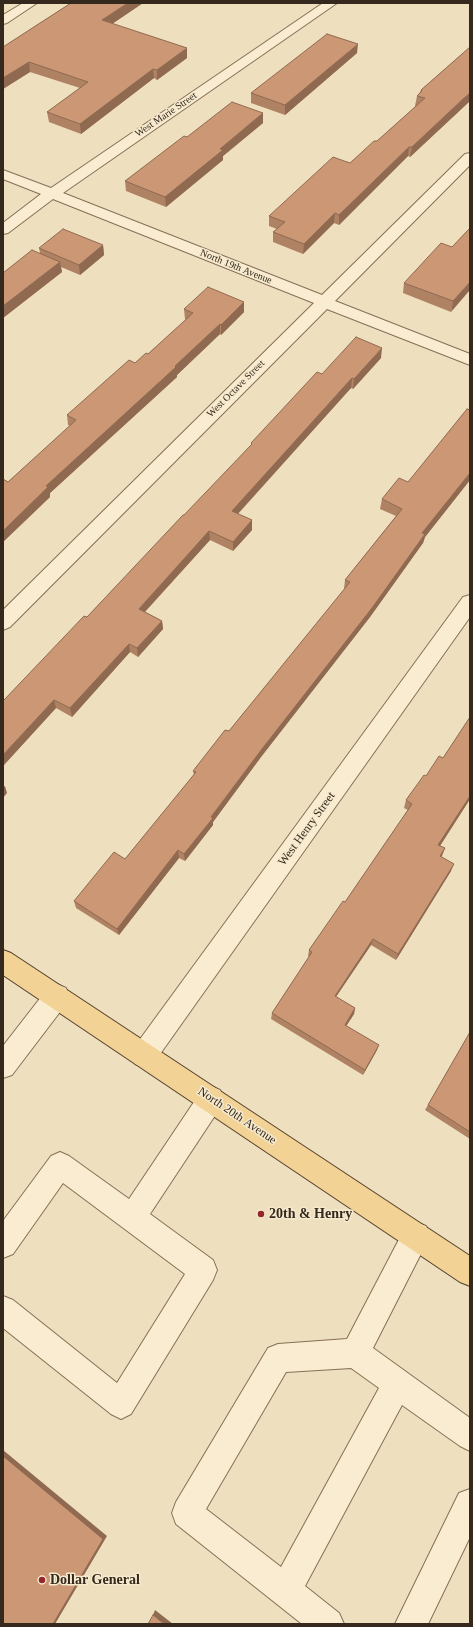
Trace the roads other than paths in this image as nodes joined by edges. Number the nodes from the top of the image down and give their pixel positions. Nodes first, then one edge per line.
1 (31, 3) edge
2 (331, 3) edge
3 (3, 20) edge
4 (470, 157) edge
5 (3, 174) edge
6 (51, 194) junction
7 (3, 230) edge
8 (324, 302) junction
9 (470, 360) edge
10 (470, 602) edge
11 (3, 622) edge
12 (3, 961) edge
13 (57, 996) junction
14 (144, 1055) junction
15 (3, 1066) edge
16 (211, 1099) junction
17 (132, 1218) junction
18 (416, 1236) junction
19 (3, 1244) edge
20 (470, 1272) edge
21 (3, 1310) edge
22 (355, 1352) junction
23 (397, 1384) junction
24 (470, 1436) edge
25 (470, 1504) edge
26 (286, 1590) junction
27 (328, 1624) edge
28 (411, 1624) edge

1 - 3 street
2 - 6 street, West Marie Street
4 - 8 street, West Octave Street
5 - 6 street, North 19th Avenue
6 - 7 street, West Marie Street
6 - 8 street, North 19th Avenue
8 - 9 street, North 19th Avenue
8 - 11 street, West Octave Street
10 - 14 street, West Henry Street
12 - 13 main road, North 20th Avenue
13 - 14 main road, North 20th Avenue
13 - 15 street
14 - 16 main road, North 20th Avenue
16 - 17 street
16 - 18 main road, North 20th Avenue
17 - 19 street
17 - 21 street
18 - 20 main road, North 20th Avenue
18 - 22 street
22 - 23 street
22 - 26 street
23 - 24 street
23 - 26 street
25 - 28 street
26 - 27 street

